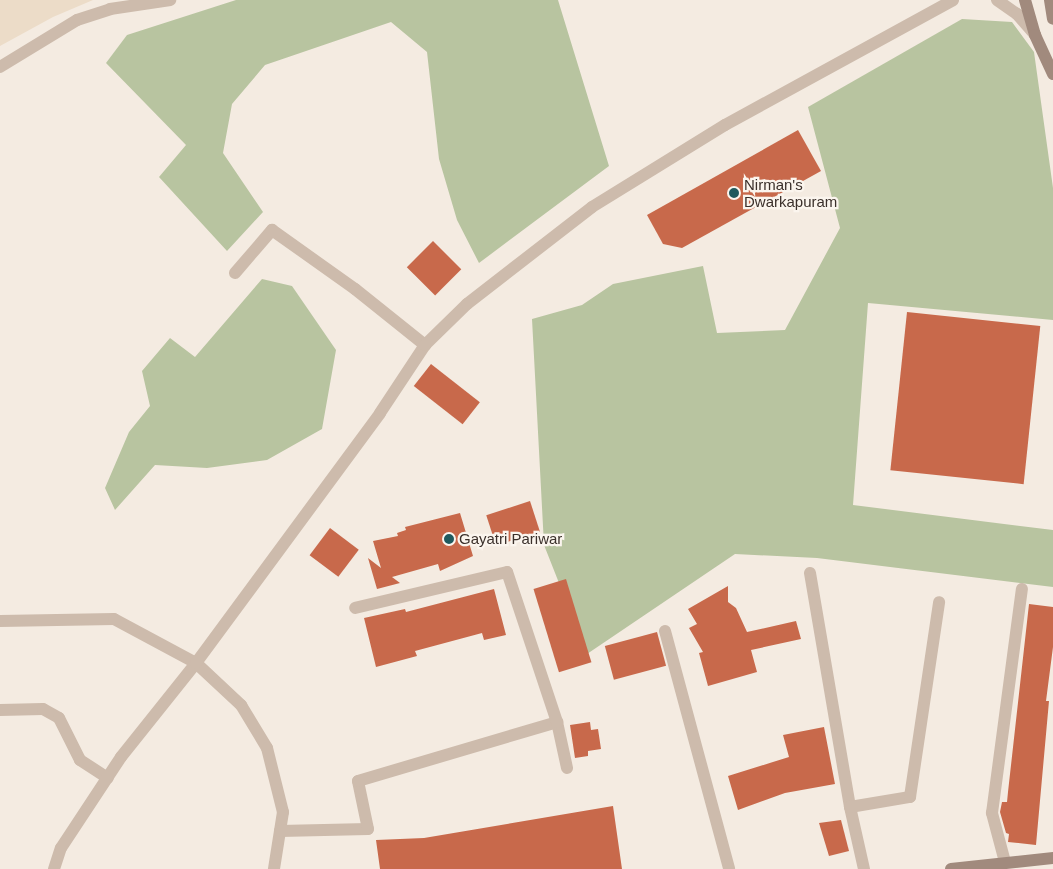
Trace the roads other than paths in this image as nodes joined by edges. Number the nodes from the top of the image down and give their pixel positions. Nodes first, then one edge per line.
1 (170, 0) edge
2 (953, 0) edge
3 (997, 0) edge
4 (1025, 0) edge
5 (1050, 0) edge
6 (1053, 20) edge
7 (1035, 36) junction
8 (0, 67) edge
9 (1053, 74) edge
10 (235, 272) dead end
11 (425, 345) junction
12 (810, 573) dead end
13 (1022, 589) dead end
14 (939, 602) dead end
15 (355, 608) dead end
16 (0, 622) edge
17 (665, 631) dead end
18 (196, 663) junction
19 (0, 710) edge
20 (557, 722) junction
21 (567, 768) dead end
22 (108, 778) junction
23 (850, 807) junction
24 (280, 831) junction
25 (1051, 859) edge
26 (1005, 862) junction
27 (54, 869) edge
28 (274, 869) edge
29 (729, 869) edge
30 (864, 869) edge
31 (951, 869) edge

1 - 8 street
2 - 11 street
3 - 7 street
4 - 7 street
5 - 6 street
7 - 9 street
10 - 11 street
11 - 18 street
12 - 23 street
13 - 26 street
14 - 23 street
15 - 20 street
16 - 18 street
17 - 29 street
18 - 22 street
18 - 24 street
19 - 22 street
20 - 21 street
20 - 24 street
22 - 27 street
23 - 30 street
24 - 28 street
25 - 26 street
26 - 31 street

